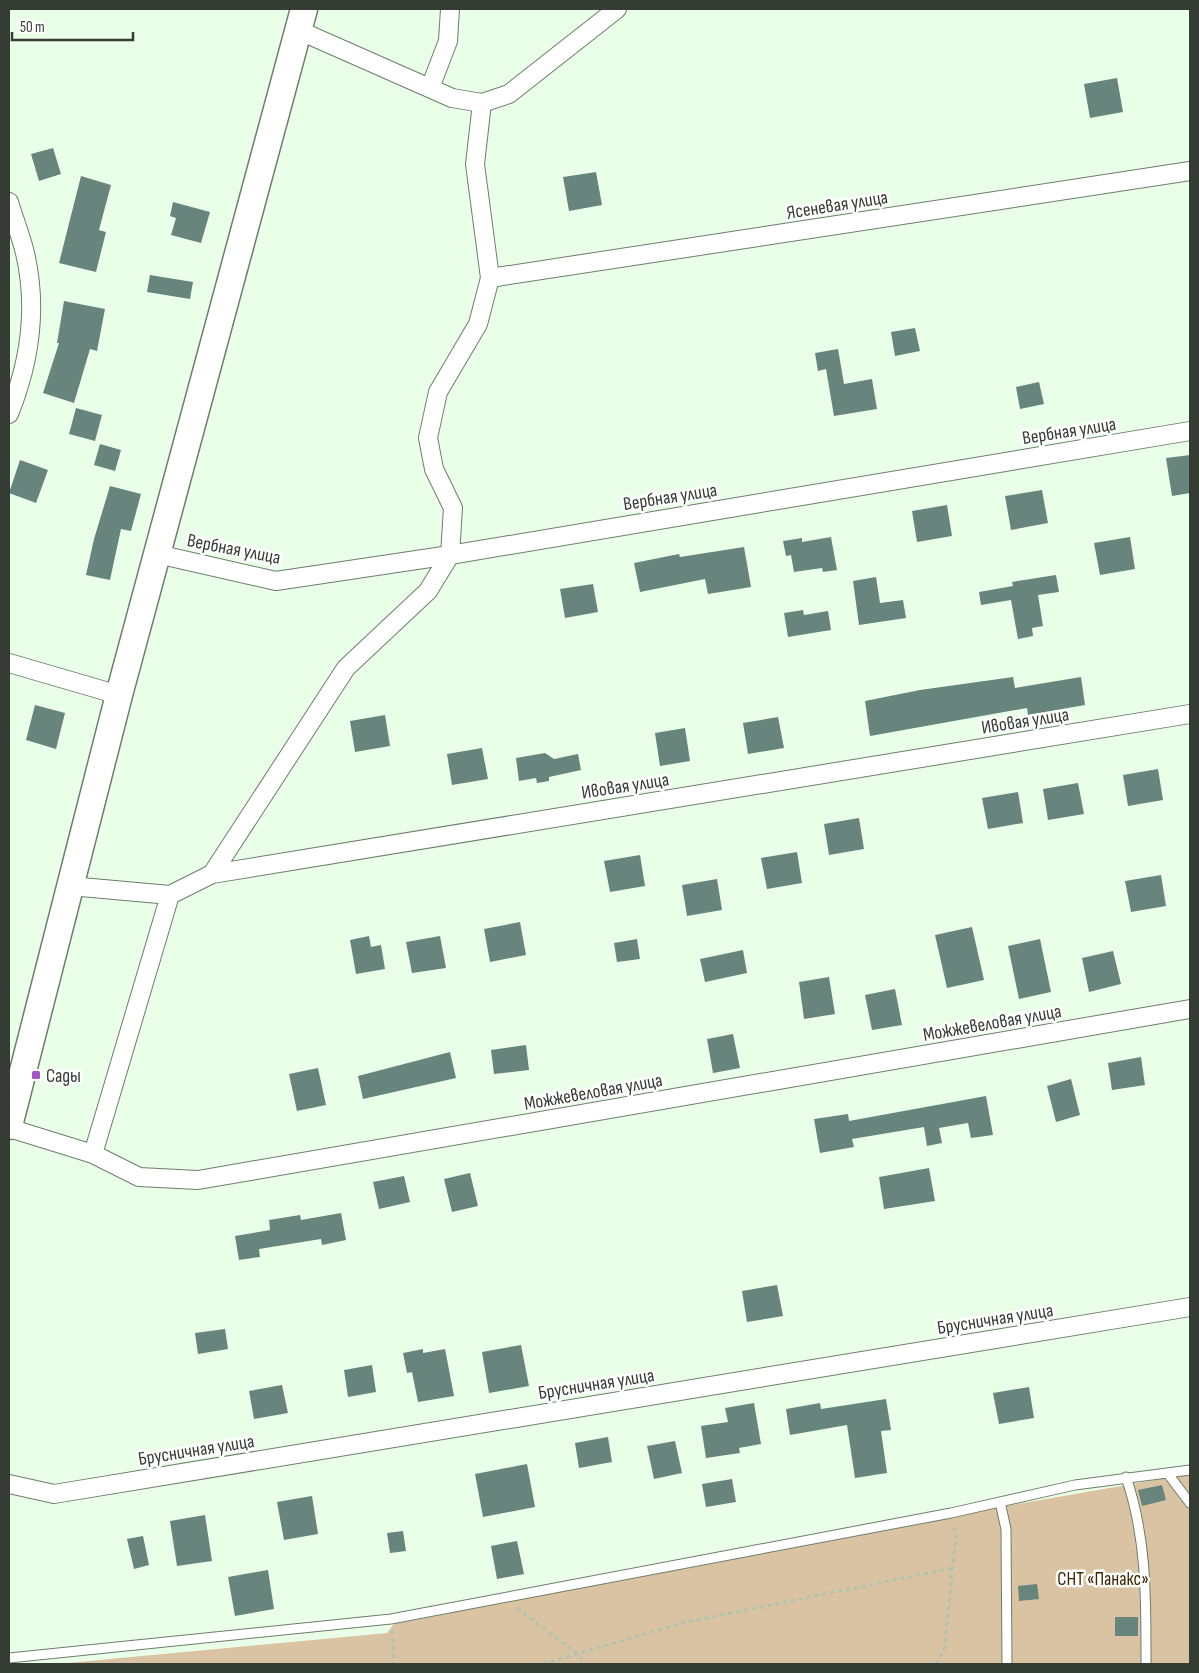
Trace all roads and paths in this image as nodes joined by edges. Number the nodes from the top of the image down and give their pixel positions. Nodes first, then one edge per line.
1 (450, 9) edge
2 (617, 9) edge
3 (301, 20) edge
4 (430, 88) junction
5 (482, 103) junction
6 (1190, 171) edge
7 (9, 202) edge
8 (490, 278) junction
9 (9, 414) edge
10 (1190, 431) edge
11 (157, 554) junction
12 (450, 554) junction
13 (9, 663) edge
14 (119, 695) junction
15 (1190, 714) edge
16 (212, 874) junction
17 (70, 886) junction
18 (170, 895) junction
19 (1190, 1009) edge
20 (9, 1127) edge
21 (93, 1154) junction
22 (1190, 1307) edge
23 (1190, 1470) edge
24 (1168, 1474) junction
25 (1126, 1477) junction
26 (9, 1484) edge
27 (1000, 1502) junction
28 (1190, 1503) edge
29 (951, 1513) junction
30 (953, 1568) junction
31 (502, 1596) junction
32 (391, 1619) junction
33 (578, 1655) junction
34 (9, 1658) edge
35 (394, 1664) edge
36 (543, 1664) edge
37 (585, 1664) edge
38 (936, 1664) edge
39 (1007, 1664) edge
40 (1146, 1664) edge

1 - 4 street
2 - 5 street
3 - 4 street
3 - 11 street
4 - 5 street
5 - 8 street
6 - 8 street, Ясеневая улица
7 - 9 street
8 - 12 street
10 - 12 street, Вербная улица
11 - 12 street, Вербная улица
11 - 14 street
12 - 16 street
13 - 14 street
14 - 17 street
15 - 16 street, Ивовая улица
16 - 18 street, Ивовая улица
17 - 18 street
17 - 20 street
18 - 21 street
19 - 21 street, Можжевеловая улица
20 - 21 street, Можжевеловая улица
22 - 26 street, Брусничная улица
23 - 24 lane
24 - 25 lane
24 - 28 lane
25 - 27 lane
25 - 40 lane
27 - 29 lane
27 - 39 lane
29 - 30 path
29 - 31 lane
30 - 33 path
30 - 38 path
31 - 32 lane
31 - 33 path
32 - 34 lane
32 - 35 path
33 - 36 path
33 - 37 path

